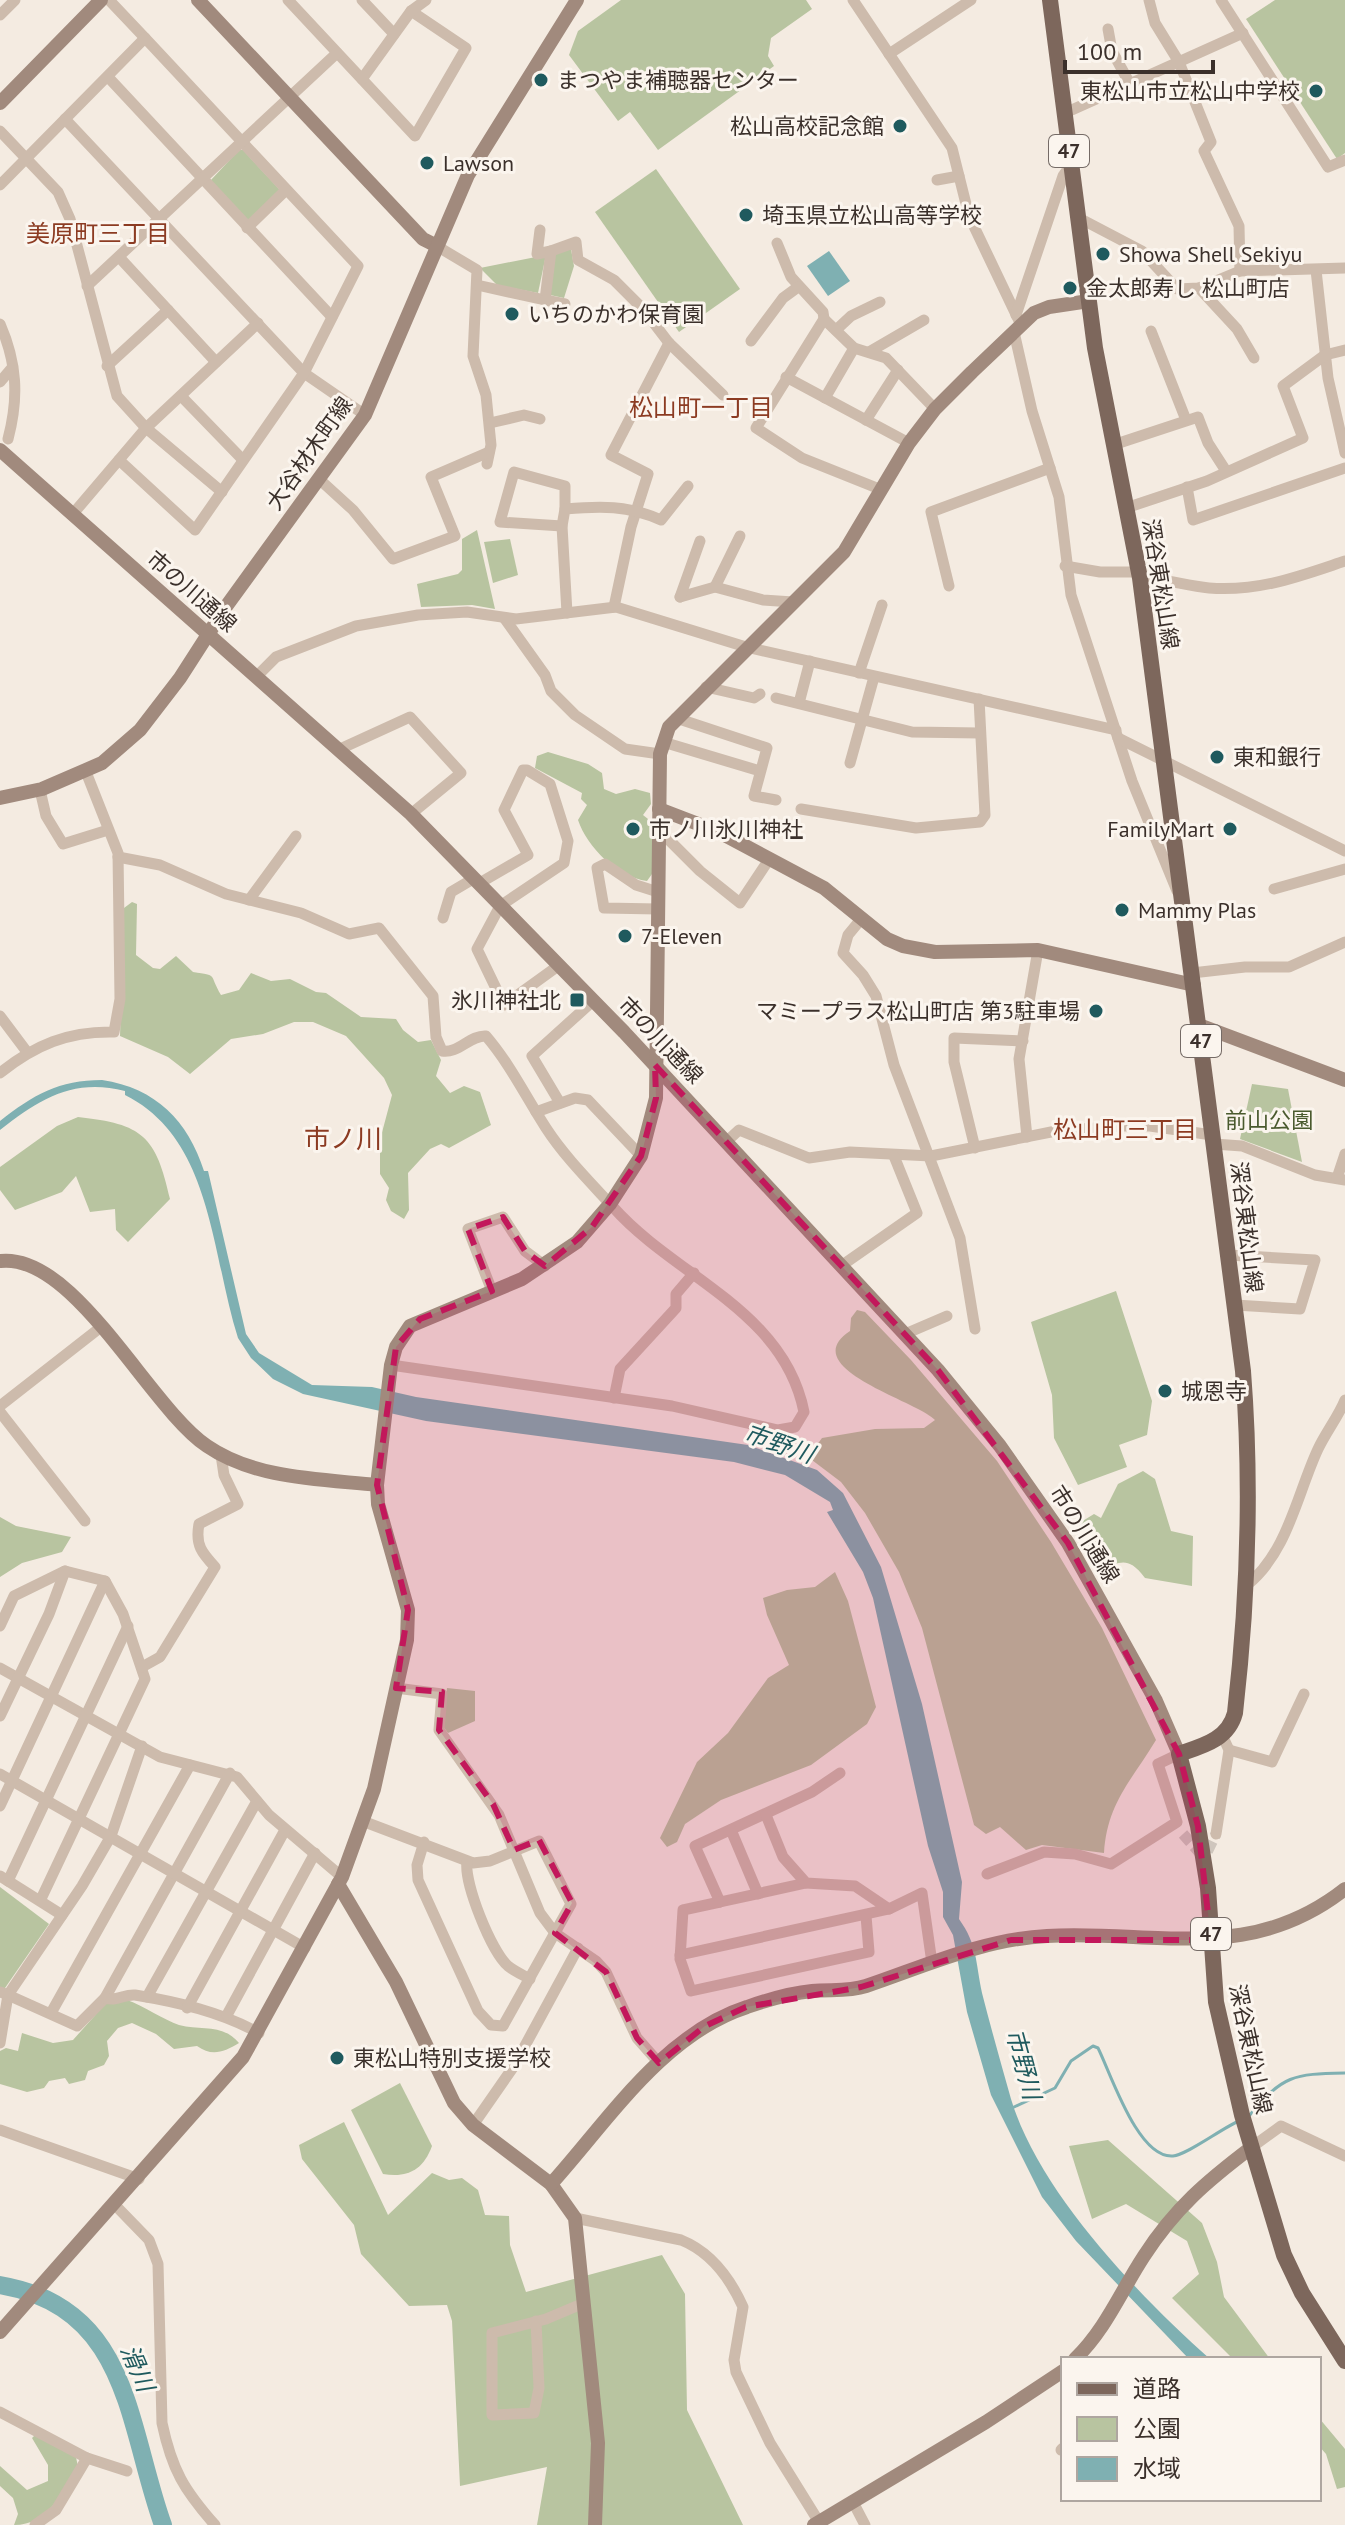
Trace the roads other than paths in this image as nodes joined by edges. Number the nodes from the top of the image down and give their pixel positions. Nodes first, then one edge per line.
1 (15, 0) edge
2 (101, 0) edge
3 (109, 0) edge
4 (198, 0) edge
5 (288, 0) edge
6 (362, 0) edge
7 (426, 0) edge
8 (577, 0) edge
9 (853, 0) edge
10 (1050, 0) edge
11 (1149, 0) edge
12 (1221, 0) edge
13 (968, 1) edge
14 (411, 11) junction
15 (0, 15) edge
16 (1108, 29) dead end
17 (1243, 33) junction
18 (394, 34) junction
19 (145, 38) junction
20 (337, 53) junction
21 (889, 54) junction
22 (1179, 62) junction
23 (108, 77) junction
24 (362, 79) junction
25 (1130, 84) junction
26 (288, 96) junction
27 (0, 103) edge
28 (1065, 113) junction
29 (65, 119) junction
30 (0, 131) edge
31 (241, 143) junction
32 (27, 158) junction
33 (1345, 160) edge
34 (1070, 166) junction
35 (959, 176) junction
36 (202, 179) junction
37 (937, 180) dead end
38 (0, 185) edge
39 (286, 190) junction
40 (1079, 218) junction
41 (159, 219) junction
42 (247, 228) junction
43 (540, 230) dead end
44 (777, 243) dead end
45 (435, 245) junction
46 (551, 251) junction
47 (119, 257) junction
48 (1345, 268) edge
49 (1316, 270) junction
50 (1240, 271) junction
51 (477, 285) junction
52 (87, 286) junction
53 (798, 287) junction
54 (1199, 288) junction
55 (545, 300) junction
56 (1089, 301) junction
57 (880, 302) dead end
58 (565, 304) dead end
59 (168, 310) junction
60 (332, 317) junction
61 (824, 319) junction
62 (924, 320) dead end
63 (258, 323) junction
64 (0, 324) edge
65 (1017, 324) junction
66 (836, 330) junction
67 (1151, 331) dead end
68 (751, 341) dead end
69 (669, 343) junction
70 (854, 348) junction
71 (1345, 350) edge
72 (869, 352) junction
73 (1325, 355) junction
74 (1254, 358) dead end
75 (216, 362) junction
76 (107, 366) junction
77 (11, 369) junction
78 (898, 370) junction
79 (304, 373) junction
80 (786, 377) junction
81 (0, 382) edge
82 (723, 395) dead end
83 (181, 396) junction
84 (825, 398) junction
85 (935, 409) junction
86 (365, 415) junction
87 (540, 419) dead end
88 (866, 420) junction
89 (1186, 420) junction
90 (490, 423) junction
91 (146, 428) junction
92 (909, 443) junction
93 (4, 444) edge
94 (1113, 445) junction
95 (1345, 453) edge
96 (119, 460) junction
97 (243, 460) junction
98 (1050, 468) junction
99 (1345, 468) edge
100 (1226, 471) junction
101 (319, 479) junction
102 (688, 486) dead end
103 (1187, 487) junction
104 (882, 490) junction
105 (222, 492) junction
106 (1126, 508) junction
107 (565, 509) junction
108 (637, 509) junction
109 (72, 515) junction
110 (562, 526) junction
111 (740, 536) dead end
112 (700, 541) dead end
113 (1345, 561) edge
114 (1065, 566) junction
115 (1140, 575) junction
116 (949, 586) dead end
117 (715, 587) junction
118 (793, 602) junction
119 (882, 605) dead end
120 (614, 607) junction
121 (567, 613) junction
122 (505, 619) junction
123 (210, 635) junction
124 (746, 647) junction
125 (810, 661) junction
126 (859, 673) junction
127 (256, 677) junction
128 (874, 677) junction
129 (706, 687) junction
130 (760, 694) dead end
131 (776, 698) dead end
132 (979, 699) junction
133 (799, 703) junction
134 (676, 718) junction
135 (861, 719) junction
136 (980, 733) junction
137 (1117, 734) junction
138 (661, 748) junction
139 (340, 749) junction
140 (850, 763) dead end
141 (1166, 764) junction
142 (760, 771) junction
143 (86, 772) junction
144 (40, 790) junction
145 (0, 798) edge
146 (776, 800) dead end
147 (659, 809) junction
148 (801, 809) dead end
149 (411, 814) junction
150 (108, 830) junction
151 (659, 830) junction
152 (296, 836) dead end
153 (1345, 851) edge
154 (118, 857) junction
155 (770, 858) junction
156 (1345, 869) edge
157 (476, 881) junction
158 (1274, 889) dead end
159 (658, 892) junction
160 (249, 900) junction
161 (1184, 901) junction
162 (500, 906) junction
163 (658, 909) junction
164 (443, 918) dead end
165 (862, 918) junction
166 (1345, 942) edge
167 (1038, 950) junction
168 (558, 966) junction
169 (1193, 979) junction
170 (593, 1001) junction
171 (0, 1016) edge
172 (1199, 1025) junction
173 (1023, 1041) junction
174 (27, 1052) junction
175 (655, 1065) junction
176 (0, 1073) edge
177 (1345, 1080) edge
178 (560, 1103) junction
179 (536, 1112) junction
180 (1027, 1137) junction
181 (1213, 1140) junction
182 (726, 1142) junction
183 (975, 1148) junction
184 (1345, 1154) edge
185 (641, 1156) junction
186 (894, 1156) junction
187 (931, 1156) junction
188 (1341, 1179) edge
189 (610, 1204) junction
190 (1228, 1255) junction
191 (0, 1261) edge
192 (545, 1266) junction
193 (841, 1266) junction
194 (694, 1273) junction
195 (492, 1291) junction
196 (1235, 1305) junction
197 (947, 1316) dead end
198 (101, 1327) junction
199 (975, 1329) dead end
200 (905, 1334) junction
201 (391, 1365) junction
202 (614, 1398) junction
203 (1345, 1400) edge
204 (0, 1409) edge
205 (221, 1455) junction
206 (377, 1485) junction
207 (85, 1521) dead end
208 (65, 1571) junction
209 (105, 1581) junction
210 (1247, 1585) junction
211 (1, 1624) edge
212 (128, 1626) junction
213 (142, 1667) junction
214 (0, 1668) edge
215 (18, 1678) junction
216 (396, 1688) junction
217 (1304, 1694) dead end
218 (51, 1696) junction
219 (85, 1715) junction
220 (0, 1716) edge
221 (118, 1733) junction
222 (1225, 1742) junction
223 (142, 1746) junction
224 (1179, 1754) junction
225 (190, 1765) junction
226 (230, 1773) junction
227 (840, 1773) dead end
228 (0, 1774) edge
229 (12, 1781) junction
230 (46, 1800) junction
231 (257, 1801) junction
232 (0, 1806) edge
233 (766, 1815) junction
234 (79, 1819) junction
235 (365, 1822) junction
236 (1177, 1822) junction
237 (285, 1830) junction
238 (731, 1830) junction
239 (1183, 1834) tunnel mouth
240 (1216, 1834) dead end
241 (111, 1836) junction
242 (424, 1842) junction
243 (514, 1850) junction
244 (140, 1853) junction
245 (315, 1853) junction
246 (467, 1862) junction
247 (174, 1872) junction
248 (987, 1874) dead end
249 (4, 1879) edge
250 (340, 1881) junction
251 (806, 1883) junction
252 (1345, 1889) edge
253 (206, 1891) junction
254 (758, 1894) junction
255 (41, 1899) junction
256 (720, 1902) junction
257 (889, 1909) junction
258 (240, 1910) junction
259 (62, 1915) junction
260 (866, 1916) junction
261 (273, 1928) junction
262 (555, 1933) junction
263 (1211, 1940) junction
264 (305, 1948) junction
265 (578, 1948) junction
266 (680, 1955) junction
267 (936, 1961) junction
268 (530, 1979) junction
269 (4, 1994) edge
270 (147, 1997) junction
271 (105, 1998) junction
272 (187, 2008) junction
273 (51, 2013) junction
274 (227, 2015) junction
275 (259, 2033) junction
276 (0, 2043) edge
277 (659, 2063) junction
278 (473, 2125) junction
279 (0, 2130) edge
280 (1252, 2147) junction
281 (1345, 2156) edge
282 (139, 2179) junction
283 (551, 2184) junction
284 (115, 2205) junction
285 (575, 2218) junction
286 (584, 2303) junction
287 (536, 2321) junction
288 (0, 2332) edge
289 (1077, 2357) edge
290 (1344, 2357) edge
291 (1061, 2372) edge
292 (0, 2412) edge
293 (87, 2458) junction
294 (127, 2471) dead end
295 (853, 2502) junction
296 (816, 2523) edge
297 (35, 2525) edge
298 (215, 2525) edge
299 (595, 2525) edge
300 (865, 2525) edge

1 - 15 street
2 - 27 street
3 - 19 street
4 - 26 street
5 - 20 street
6 - 18 street
7 - 14 street
8 - 45 street, 大谷材木町線
9 - 21 street
10 - 28 main road, 深谷東松山線 / 47
11 - 22 street
12 - 17 street
13 - 21 street
14 - 18 street
14 - 24 street
16 - 25 street
17 - 22 street
17 - 33 street
18 - 24 street
19 - 23 street
19 - 31 street
20 - 24 street
20 - 26 street
21 - 35 street
22 - 25 street
22 - 50 street
23 - 29 street
23 - 36 street
25 - 28 street
26 - 31 street
26 - 45 street
28 - 34 main road, 深谷東松山線 / 47
29 - 32 street
29 - 41 street
30 - 32 street
31 - 36 street
31 - 39 street
32 - 38 street
32 - 52 street
34 - 40 main road, 深谷東松山線 / 47
34 - 65 street
35 - 37 street
35 - 65 street
36 - 41 street
36 - 42 street
39 - 42 street
39 - 60 street
40 - 54 street
40 - 56 main road, 深谷東松山線 / 47
41 - 47 street
41 - 63 street
42 - 60 street
43 - 46 street
44 - 53 street
45 - 51 street
45 - 86 street, 大谷材木町線
46 - 55 street
46 - 69 street
47 - 52 street
47 - 59 street
48 - 49 street
49 - 50 street
49 - 73 street
50 - 54 street
51 - 55 street
51 - 90 street
52 - 76 street
53 - 61 street
53 - 68 street
54 - 74 street
55 - 58 street
56 - 65 street
56 - 94 main road, 深谷東松山線 / 47
57 - 66 street
59 - 75 street
59 - 76 street
60 - 79 street
61 - 66 street
61 - 80 street
62 - 72 street
63 - 75 street
63 - 79 street
64 - 77 street
65 - 85 street
65 - 98 street
66 - 70 street
67 - 89 street
69 - 82 street
69 - 108 street
70 - 72 street
70 - 84 street
71 - 73 street
72 - 78 street
73 - 95 street
73 - 100 street
75 - 83 street
76 - 91 street
77 - 81 street
77 - 93 street
78 - 85 street
78 - 88 street
79 - 86 street
79 - 97 street
80 - 84 street
80 - 104 street
83 - 91 street
83 - 97 street
84 - 88 street
85 - 92 street
86 - 101 street, 大谷材木町線
87 - 90 street
88 - 92 street
89 - 94 street
89 - 100 street
90 - 101 street
91 - 96 street
91 - 105 street
92 - 104 street
93 - 109 street, 市の川通線
94 - 106 main road, 深谷東松山線 / 47
96 - 105 street
96 - 109 street
97 - 105 street
98 - 114 street
98 - 116 street
99 - 103 street
100 - 103 street
101 - 123 street, 大谷材木町線
102 - 108 street
103 - 106 street
104 - 118 street
106 - 115 main road, 深谷東松山線 / 47
107 - 108 street
107 - 110 street
107 - 110 street
108 - 120 street
109 - 123 street, 市の川通線
110 - 121 street
111 - 117 street
112 - 117 street
113 - 115 street
114 - 115 street
114 - 137 street
115 - 141 main road, 深谷東松山線 / 47
117 - 118 street
118 - 124 street
119 - 126 street
120 - 121 street
120 - 124 street
121 - 122 street
122 - 127 street
122 - 138 street
123 - 127 street, 市の川通線
123 - 143 street, 大谷材木町線
124 - 125 street
124 - 129 street
125 - 126 street
125 - 133 street
126 - 128 street
127 - 139 street, 市の川通線
128 - 132 street
128 - 135 street
129 - 130 street
129 - 134 street
131 - 133 street
132 - 136 street
132 - 137 street
133 - 135 street
134 - 138 street
134 - 142 street
135 - 136 street
135 - 140 street
136 - 148 street
137 - 141 street
137 - 161 street
138 - 142 street
138 - 147 street
139 - 149 street, 市の川通線
139 - 149 street
141 - 153 street
141 - 161 main road, 深谷東松山線 / 47
142 - 146 street
143 - 144 street, 大谷材木町線
143 - 150 street
144 - 145 street, 大谷材木町線
144 - 150 street
147 - 151 street
147 - 155 street
149 - 157 street, 市の川通線
150 - 154 street
151 - 155 street
151 - 159 street
152 - 160 street
154 - 160 street
154 - 174 street
155 - 165 street
156 - 158 street
157 - 162 street, 市の川通線
157 - 162 street
157 - 164 street
159 - 163 street
159 - 163 street
160 - 179 street
161 - 169 main road, 深谷東松山線 / 47
162 - 168 street, 市の川通線
162 - 168 street
163 - 175 street
165 - 167 street
165 - 187 street
166 - 169 street
167 - 169 street
167 - 173 street
168 - 170 street, 市の川通線
169 - 172 main road, 深谷東松山線 / 47
170 - 175 street, 市の川通線
170 - 178 street
171 - 174 street
172 - 177 street
172 - 181 main road, 深谷東松山線 / 47
173 - 180 street
173 - 183 street
174 - 176 street
175 - 182 street, 市の川通線
175 - 185 street
178 - 179 street
178 - 185 street
179 - 189 street
180 - 181 street
180 - 183 street
181 - 188 street
181 - 190 main road, 深谷東松山線 / 47
182 - 186 street
182 - 193 street, 市の川通線
183 - 187 street
184 - 188 street
185 - 189 street
186 - 187 street
186 - 193 street
187 - 199 street
189 - 192 street
189 - 194 street
190 - 196 main road, 深谷東松山線 / 47
190 - 196 street
191 - 198 street
192 - 195 street
192 - 195 street
193 - 200 street, 市の川通線
194 - 202 street
194 - 202 street
195 - 201 street
196 - 210 main road, 深谷東松山線 / 47
197 - 200 street
198 - 204 street
198 - 205 street
200 - 224 street, 市の川通線
201 - 202 street
201 - 206 street
203 - 210 street
204 - 207 street
205 - 206 street
205 - 213 street
206 - 216 street
208 - 209 street
208 - 211 street
208 - 215 street
209 - 212 street
209 - 218 street
210 - 222 main road, 深谷東松山線 / 47
212 - 213 street
212 - 219 street
213 - 221 street
214 - 215 street
215 - 218 street
215 - 220 street
216 - 235 street
216 - 243 street
217 - 222 street
218 - 219 street
218 - 229 street
219 - 221 street
219 - 230 street
221 - 223 street
221 - 234 street
222 - 224 main road
222 - 240 street
223 - 225 street
223 - 241 street
224 - 236 street
224 - 263 main road, 深谷東松山線 / 47
225 - 226 street
225 - 244 street
226 - 231 street
226 - 247 street
227 - 233 street
228 - 229 street
229 - 230 street
229 - 232 street
230 - 234 street
230 - 249 street
231 - 237 street
231 - 253 street
233 - 238 street
233 - 251 street
234 - 241 street
234 - 255 street
235 - 242 street
235 - 250 street
236 - 239 street
236 - 248 street
237 - 245 street
237 - 258 street
238 - 254 street
238 - 256 street
241 - 244 street
241 - 259 street
242 - 246 street
242 - 268 street
243 - 246 street
243 - 262 street
243 - 262 street
244 - 247 street
244 - 273 street
245 - 250 street
245 - 261 street
246 - 268 street
247 - 253 street
247 - 271 street
249 - 255 street
250 - 264 street
250 - 278 street
251 - 254 street
251 - 257 street
252 - 263 street
253 - 258 street
253 - 270 street
254 - 256 street
255 - 259 street
256 - 266 street
257 - 260 street
257 - 267 street
258 - 261 street
258 - 272 street
259 - 269 street
260 - 266 street
260 - 266 street
261 - 264 street
261 - 274 street
262 - 265 street
262 - 268 street
263 - 267 street
263 - 280 main road, 深谷東松山線 / 47
264 - 275 street
265 - 277 street
265 - 278 street
267 - 277 street
269 - 273 street
269 - 276 street
270 - 271 street
270 - 272 street
271 - 273 street
272 - 274 street
274 - 275 street
275 - 282 street
277 - 283 street
278 - 283 street
279 - 282 street
280 - 281 street
280 - 289 street
280 - 290 main road, 深谷東松山線 / 47
282 - 284 street
283 - 285 street
284 - 288 street
284 - 298 street
285 - 286 street
285 - 296 street
286 - 287 street
286 - 299 street
287 - 287 street
291 - 295 street
292 - 293 street
293 - 294 street
293 - 297 street
295 - 296 street
295 - 300 street

